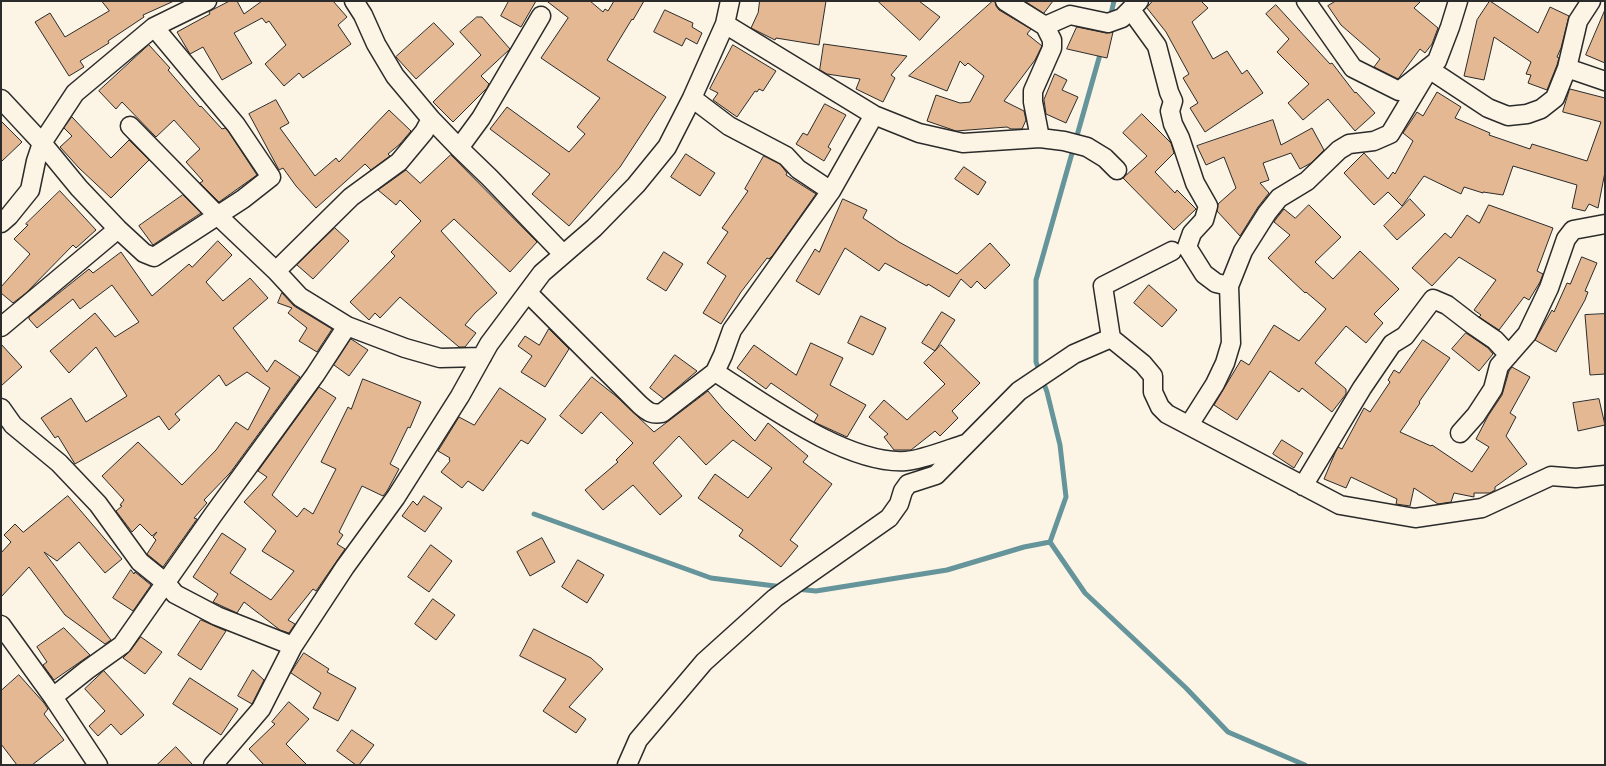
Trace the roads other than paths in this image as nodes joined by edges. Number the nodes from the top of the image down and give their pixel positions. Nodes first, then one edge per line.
1 (207, 1) edge
2 (354, 1) edge
3 (730, 1) edge
4 (1005, 1) edge
5 (1306, 1) edge
6 (1458, 1) edge
7 (1591, 1) edge
8 (1135, 6) edge
9 (541, 16) dead end
10 (725, 24) junction
11 (1045, 26) junction
12 (154, 27) junction
13 (1567, 68) junction
14 (1429, 69) junction
15 (1605, 81) edge
16 (692, 98) junction
17 (1, 99) edge
18 (874, 115) junction
19 (431, 119) junction
20 (130, 126) dead end
21 (1040, 138) junction
22 (42, 143) junction
23 (459, 148) junction
24 (1117, 170) dead end
25 (831, 191) junction
26 (217, 215) junction
27 (1, 223) edge
28 (1605, 224) edge
29 (118, 229) junction
30 (1172, 251) dead end
31 (563, 254) junction
32 (276, 271) junction
33 (1228, 286) junction
34 (528, 293) junction
35 (347, 326) junction
36 (1, 327) edge
37 (1110, 338) junction
38 (1509, 355) junction
39 (482, 357) junction
40 (715, 372) junction
41 (1, 408) edge
42 (1189, 425) junction
43 (1460, 433) dead end
44 (970, 441) junction
45 (1605, 476) edge
46 (1302, 486) junction
47 (166, 583) junction
48 (1, 625) edge
49 (293, 646) junction
50 (53, 697) junction
51 (98, 765) edge
52 (213, 765) edge
53 (627, 765) edge

1 - 12 street
2 - 19 street
3 - 10 street
4 - 11 street
5 - 14 street
6 - 14 street
7 - 13 street
8 - 11 street
8 - 33 street
9 - 23 street
10 - 16 street
10 - 18 street
11 - 21 street
12 - 22 street
12 - 26 street
13 - 14 street
13 - 15 street
14 - 33 street
16 - 25 street
16 - 31 street
17 - 22 street
18 - 21 street
18 - 25 street
19 - 23 street
19 - 32 street
20 - 26 street
21 - 24 street
22 - 27 street
22 - 29 street
23 - 31 street
25 - 40 street
26 - 29 street
26 - 32 street
28 - 38 street
29 - 36 street
30 - 37 street
31 - 34 street
32 - 35 street
33 - 42 street
34 - 39 street
34 - 40 street
35 - 39 street
35 - 47 street
37 - 42 street
37 - 44 street
38 - 43 street
38 - 46 street
39 - 49 street
40 - 44 street
41 - 47 street
42 - 46 street
44 - 53 street
45 - 46 street
47 - 49 street
47 - 50 street
48 - 50 street
49 - 52 street
50 - 51 street

